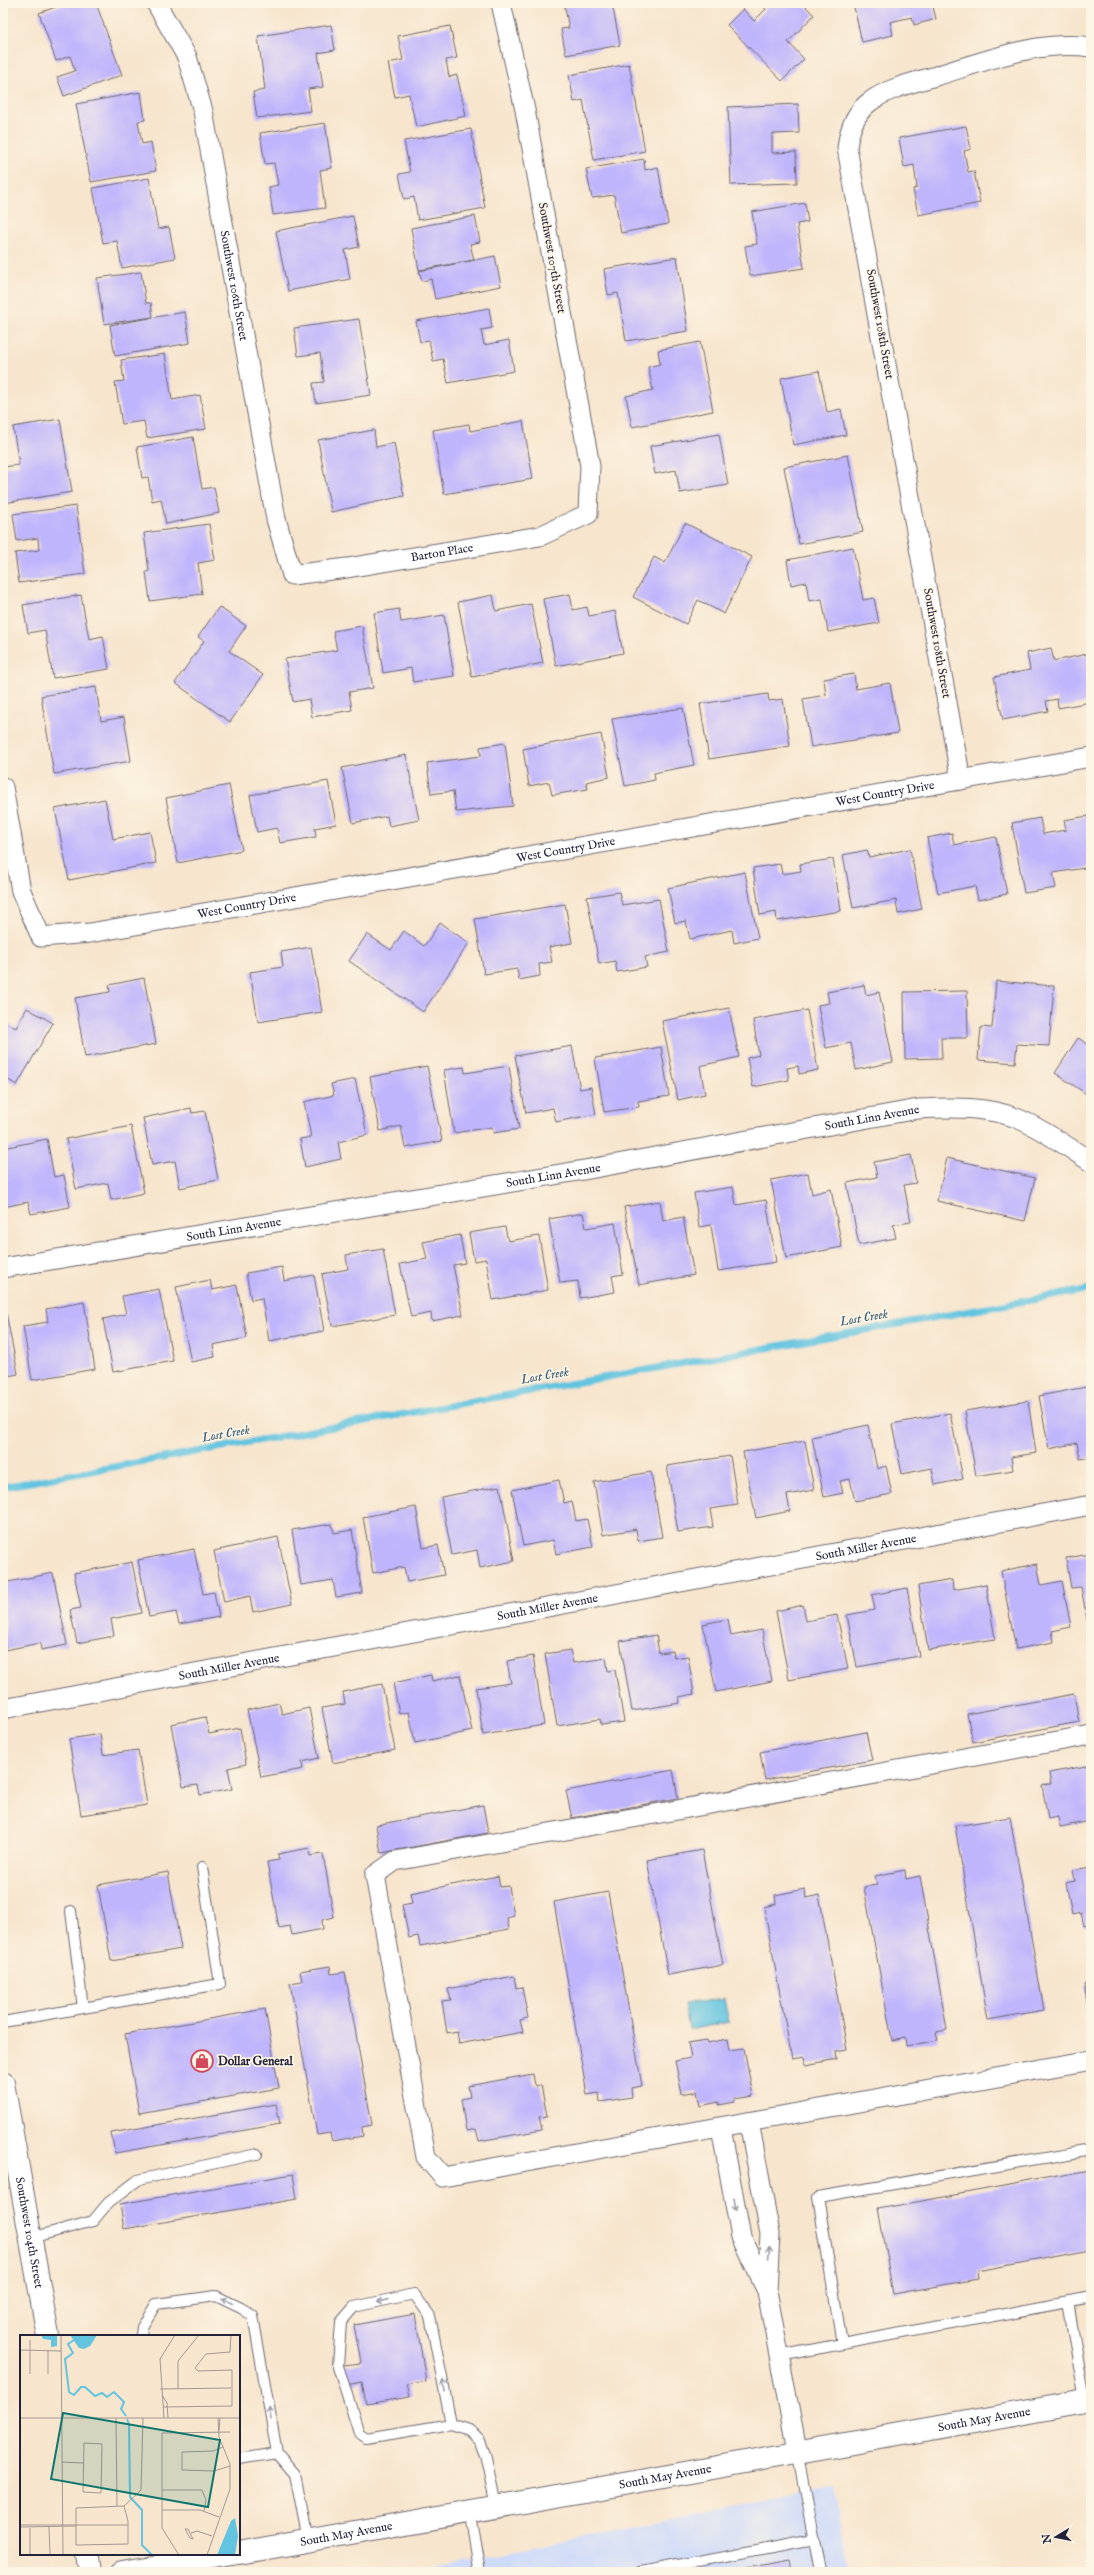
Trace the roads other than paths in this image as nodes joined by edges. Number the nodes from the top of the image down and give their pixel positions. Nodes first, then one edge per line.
1 (156, 3) edge
2 (501, 3) edge
3 (1091, 47) edge
4 (588, 514) joint
5 (292, 575) joint
6 (1091, 757) edge
7 (961, 780) junction
8 (3, 787) edge
9 (1091, 1162) edge
10 (3, 1268) edge
11 (1091, 1504) edge
12 (3, 1709) edge
13 (1091, 1734) edge
14 (202, 1867) dead end
15 (71, 1911) dead end
16 (83, 2008) junction
17 (3, 2022) edge
18 (1091, 2060) edge
19 (3, 2083) edge
20 (749, 2122) junction
21 (721, 2128) junction
22 (1091, 2150) edge
23 (257, 2154) dead end
24 (31, 2238) junction
25 (767, 2291) junction
26 (1091, 2298) edge
27 (1068, 2302) junction
28 (48, 2335) edge
29 (142, 2335) edge
30 (842, 2344) junction
31 (779, 2356) junction
32 (1088, 2401) edge
33 (451, 2424) junction
34 (797, 2451) junction
35 (277, 2453) junction
36 (240, 2459) edge
37 (496, 2506) junction
38 (469, 2511) junction
39 (814, 2538) junction
40 (308, 2541) junction
41 (240, 2553) edge
42 (87, 2555) edge
43 (224, 2555) edge
44 (90, 2572) edge
45 (122, 2572) edge
46 (480, 2572) edge
47 (641, 2572) edge
48 (820, 2572) edge

1 - 5 street, Southwest 106th Street
2 - 4 street, Southwest 107th Street
3 - 7 street, Southwest 108th Street
4 - 5 street, Barton Place
6 - 7 street, West Country Drive
7 - 8 street, West Country Drive
9 - 10 street, South Linn Avenue
11 - 12 street, South Miller Avenue
13 - 21 street
14 - 16 lane
15 - 16 lane
16 - 17 lane
18 - 20 street
19 - 24 main road, Southwest 104th Street
20 - 21 street
25 -> 20 street
21 -> 25 street
22 - 30 lane
23 - 24 lane
24 - 28 main road, Southwest 104th Street
25 - 31 street
26 - 27 lane
27 - 30 lane
27 - 32 lane
35 -> 29 lane
30 - 31 lane
31 - 34 street
32 - 34 main road, South May Avenue
33 -> 33 lane
33 - 37 lane
34 - 37 main road, South May Avenue
34 - 39 lane
35 - 36 lane
35 - 40 lane
37 - 38 main road, South May Avenue
38 - 40 main road, South May Avenue
38 - 46 lane
39 - 47 lane
39 - 48 lane
40 - 41 main road, South May Avenue
42 - 44 main road
43 - 45 main road

